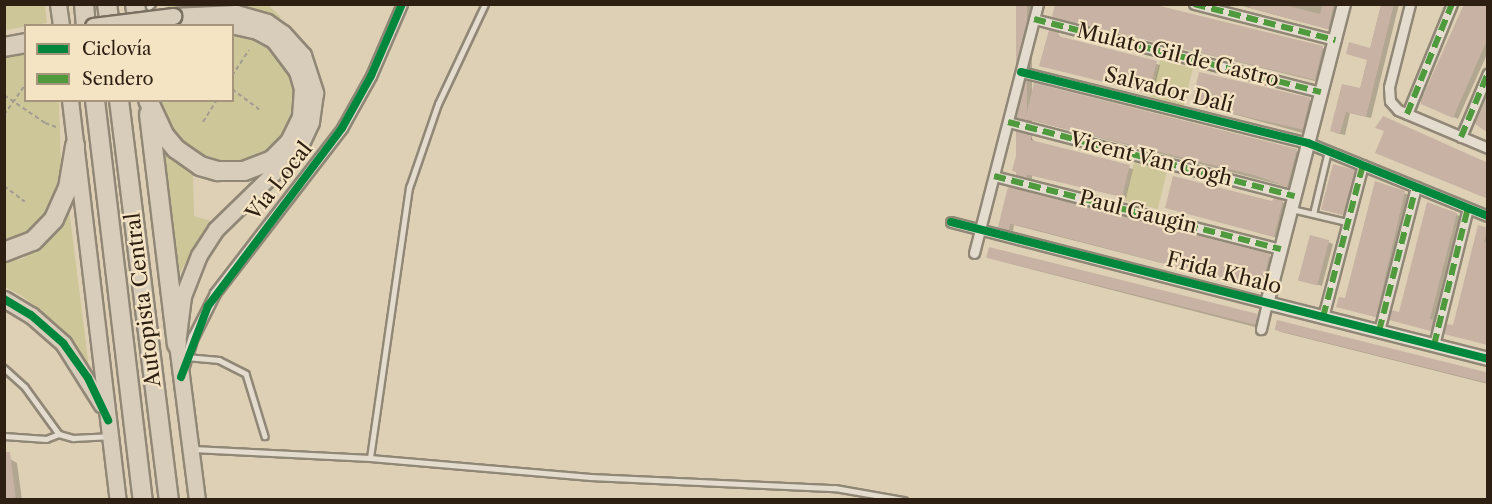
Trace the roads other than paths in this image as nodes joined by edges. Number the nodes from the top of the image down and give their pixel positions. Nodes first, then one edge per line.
1 (58, 4) edge
2 (84, 4) edge
3 (107, 4) edge
4 (402, 4) edge
5 (485, 4) edge
6 (1038, 4) edge
7 (1194, 4) edge
8 (1344, 4) edge
9 (1410, 4) edge
10 (1452, 4) edge
11 (146, 5) edge
12 (1034, 19) junction
13 (171, 22) edge
14 (61, 24) edge
15 (86, 24) edge
16 (110, 24) edge
17 (132, 24) edge
18 (139, 24) edge
19 (24, 34) edge
20 (4, 38) edge
21 (1335, 40) junction
22 (24, 43) edge
23 (4, 46) edge
24 (1020, 72) junction
25 (1488, 73) edge
26 (1321, 92) junction
27 (70, 102) edge
28 (96, 102) edge
29 (119, 102) edge
30 (148, 102) edge
31 (149, 102) edge
32 (1407, 114) junction
33 (1008, 122) junction
34 (1461, 136) junction
35 (1308, 144) junction
36 (75, 146) junction
37 (1488, 148) edge
38 (1328, 151) junction
39 (1364, 165) junction
40 (994, 176) junction
41 (1416, 187) junction
42 (1295, 196) junction
43 (1292, 208) junction
44 (1467, 208) junction
45 (1313, 214) junction
46 (1488, 216) edge
47 (951, 222) dead end
48 (1348, 223) junction
49 (980, 229) junction
50 (1281, 249) junction
51 (4, 252) edge
52 (974, 253) dead end
53 (4, 299) edge
54 (1267, 303) junction
55 (1323, 317) junction
56 (1261, 329) dead end
57 (1379, 331) junction
58 (1434, 345) junction
59 (182, 351) junction
60 (1488, 358) edge
61 (4, 368) edge
62 (109, 428) junction
63 (59, 434) junction
64 (4, 436) edge
65 (265, 436) dead end
66 (190, 449) junction
67 (370, 458) junction
68 (118, 500) edge
69 (143, 500) edge
70 (169, 500) edge
71 (197, 500) edge
72 (904, 500) edge

1 - 14 main road
2 - 15 highway
3 - 16 highway
4 - 59 street, Vía Local
5 - 67 lane
6 - 12 street
7 - 21 street
8 - 21 street
9 - 32 street
10 - 32 street
11 - 18 highway
12 - 24 street
12 - 26 street, Mulato Gil de Castro
13 - 17 main road, bridge
13 - 31 highway
13 - 59 main road
19 - 20 main road
21 - 26 street
22 - 23 highway
24 - 33 street
24 - 35 street, Salvador Dalí
25 - 34 street
26 - 35 street
27 - 36 main road
28 - 69 highway, Autopista Central
29 - 70 highway, Autopista Central
30 - 59 highway
32 - 34 street
33 - 40 street
33 - 42 street, Vicent Van Gogh
34 - 37 street
35 - 38 street, Salvador Dalí
35 - 42 street
36 - 51 highway
36 - 62 main road
38 - 39 street, Salvador Dalí
38 - 45 lane
39 - 41 street, Salvador Dalí
39 - 48 street
40 - 49 street
40 - 50 street, Paul Gaugin
41 - 44 street, Salvador Dalí
41 - 57 street
42 - 43 street
43 - 45 lane
43 - 50 street
44 - 46 street, Salvador Dalí
44 - 58 street
45 - 48 lane
47 - 49 street, Frida Khalo
48 - 55 street
49 - 52 street
49 - 54 street, Frida Khalo
50 - 54 street
53 - 62 main road
54 - 55 street, Frida Khalo
54 - 56 street
55 - 57 street, Frida Khalo
57 - 58 street, Frida Khalo
58 - 60 street, Frida Khalo
59 - 65 lane
59 - 66 main road
61 - 63 lane
62 - 63 lane
62 - 68 main road
63 - 64 lane
66 - 67 lane
66 - 71 main road
67 - 72 lane

